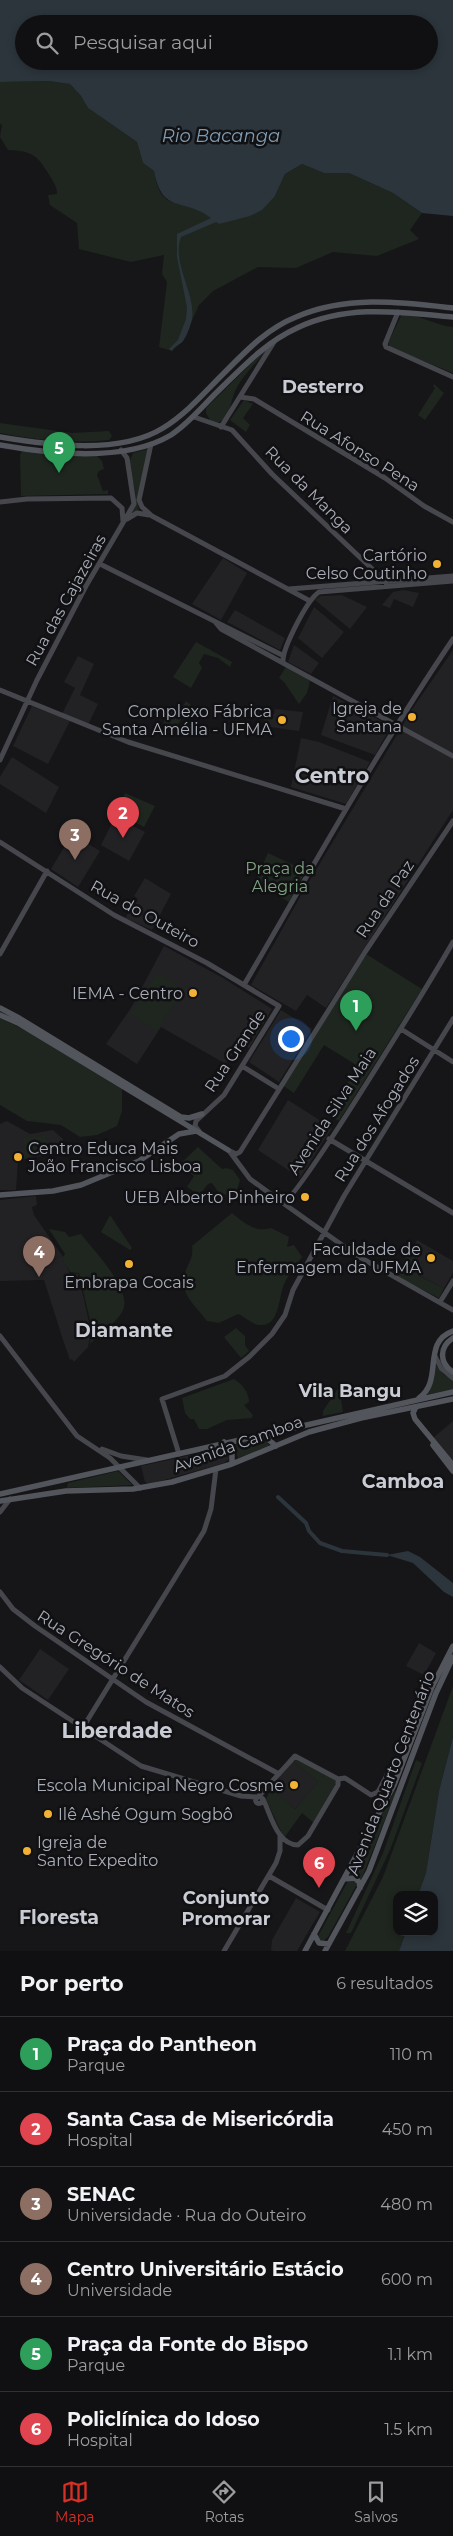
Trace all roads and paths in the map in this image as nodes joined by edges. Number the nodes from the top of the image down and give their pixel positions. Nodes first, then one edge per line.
1 (417, 304) junction
2 (432, 306) junction
3 (453, 308) edge
4 (395, 312) junction
5 (408, 313) junction
6 (453, 317) edge
7 (277, 338) junction
8 (453, 377) edge
9 (246, 387) junction
10 (240, 398) junction
11 (254, 399) junction
12 (203, 407) junction
13 (194, 416) junction
14 (206, 421) junction
15 (221, 428) junction
16 (0, 437) edge
17 (151, 444) junction
18 (0, 445) edge
19 (121, 450) junction
20 (0, 502) edge
21 (152, 516) junction
22 (453, 522) edge
23 (122, 526) junction
24 (100, 564) junction
25 (453, 576) edge
26 (453, 581) edge
27 (387, 584) junction
28 (289, 589) junction
29 (310, 601) junction
30 (216, 623) junction
31 (453, 639) edge
32 (282, 655) junction
33 (283, 662) junction
34 (0, 690) edge
35 (28, 702) junction
36 (396, 724) junction
37 (2, 748) edge
38 (453, 756) edge
39 (0, 760) edge
40 (346, 808) junction
41 (453, 821) edge
42 (0, 842) edge
43 (48, 871) junction
44 (453, 942) edge
45 (0, 954) edge
46 (244, 985) junction
47 (279, 1006) joint
48 (0, 1008) edge
49 (0, 1015) edge
50 (453, 1019) edge
51 (401, 1029) junction
52 (434, 1050) junction
53 (453, 1062) edge
54 (242, 1066) junction
55 (279, 1089) junction
56 (202, 1114) junction
57 (199, 1132) junction
58 (329, 1139) junction
59 (228, 1150) junction
60 (364, 1162) junction
61 (0, 1195) edge
62 (283, 1203) junction
63 (453, 1213) edge
64 (323, 1232) junction
65 (453, 1280) edge
66 (440, 1302) junction
67 (453, 1310) edge
68 (0, 1331) edge
69 (453, 1331) edge
70 (0, 1336) edge
71 (453, 1338) edge
72 (436, 1348) junction
73 (453, 1372) edge
74 (453, 1378) edge
75 (453, 1392) edge
76 (416, 1399) junction
77 (453, 1401) edge
78 (416, 1407) junction
79 (402, 1410) junction
80 (419, 1425) junction
81 (272, 1431) junction
82 (224, 1442) junction
83 (276, 1446) junction
84 (179, 1454) junction
85 (152, 1460) junction
86 (232, 1464) junction
87 (453, 1465) edge
88 (119, 1466) junction
89 (216, 1470) junction
90 (453, 1471) edge
91 (89, 1474) junction
92 (140, 1488) junction
93 (66, 1491) junction
94 (0, 1494) edge
95 (10, 1498) junction
96 (0, 1501) edge
97 (0, 1512) edge
98 (0, 1592) edge
99 (453, 1646) edge
100 (453, 1657) edge
101 (0, 1667) edge
102 (114, 1680) junction
103 (82, 1729) junction
104 (400, 1771) junction
105 (279, 1774) junction
106 (387, 1775) junction
107 (396, 1781) junction
108 (338, 1782) junction
109 (260, 1799) junction
110 (280, 1836) junction
111 (269, 1876) junction
112 (344, 1879) junction
113 (360, 1890) junction
114 (328, 1910) junction
115 (314, 1934) junction
116 (329, 1944) junction
117 (224, 1951) edge
118 (305, 1951) edge
119 (325, 1951) edge

1 - 2 main road
1 - 4 main road
1 - 16 main road
2 - 3 main road
2 - 5 main road
4 - 5 main road
4 - 7 main road
4 - 8 street
5 - 6 main road
7 - 9 street
7 - 12 main road
9 - 10 street
9 - 11 street, Rua Afonso Pena
10 - 11 street, Rua Afonso Pena
10 - 15 street
11 - 22 street, Rua Afonso Pena
12 - 13 main road
12 - 14 street
13 - 14 street, Rua da Manga
13 - 17 main road
14 - 15 street, Rua da Manga
15 - 27 street, Rua da Manga
17 - 19 main road
17 - 21 street
18 - 19 main road
19 - 23 street, Rua das Cajazeiras
20 - 23 street
21 - 23 street
21 - 28 street
23 - 24 street, Rua das Cajazeiras
24 - 30 street
24 - 35 street, Rua das Cajazeiras
25 - 27 street
26 - 27 street
27 - 28 street
27 - 29 street
28 - 29 street
29 - 32 street
30 - 32 street
30 - 33 street
31 - 36 street
32 - 33 street
33 - 36 street
34 - 35 street
35 - 37 street, Rua das Cajazeiras
35 - 40 street
36 - 38 street
36 - 40 street
37 - 39 street, Rua das Cajazeiras
40 - 46 street
41 - 55 street, Rua da Paz
42 - 43 street, Rua do Outeiro
43 - 45 street
43 - 46 street, Rua do Outeiro
44 - 51 street, Avenida Silva Maia
46 - 47 street, Rua do Outeiro
47 - 54 street, Rua Grande
48 - 56 main road
49 - 57 main road
50 - 52 street, Rua dos Afogados
51 - 52 street
51 - 58 street, Avenida Silva Maia
52 - 53 street
52 - 60 street, Rua dos Afogados
54 - 55 street
54 - 56 street, Rua Grande
55 - 59 street, Rua da Paz
56 - 57 street, Rua Grande
57 - 59 main road
57 - 61 main road
58 - 60 street
58 - 62 street, Avenida Silva Maia
59 - 62 street
60 - 63 street
60 - 64 street, Rua dos Afogados
62 - 64 street
64 - 66 street
64 - 84 street, Rua dos Afogados
65 - 66 street
66 - 67 street
68 - 85 street
69 - 72 main road
70 - 88 street
71 - 73 main road
72 - 74 street
72 - 76 main road
75 - 76 main road, Avenida Camboa
76 - 81 main road, Avenida Camboa
77 - 78 main road, Avenida Camboa
78 - 79 main road, Avenida Camboa
78 - 80 main road
79 - 80 main road
79 - 83 main road, Avenida Camboa
80 - 87 main road
80 - 90 main road
81 - 82 main road, Avenida Camboa
81 - 83 main road
82 - 84 main road, Avenida Camboa
82 - 86 main road
83 - 86 main road, Avenida Camboa
84 - 85 main road, Avenida Camboa
85 - 88 main road, Avenida Camboa
86 - 89 main road, Avenida Camboa
88 - 91 main road, Avenida Camboa
88 - 92 street
89 - 92 main road, Avenida Camboa
89 - 102 street
91 - 93 main road
91 - 94 main road, Avenida Camboa
92 - 93 main road, Avenida Camboa
93 - 95 main road, Avenida Camboa
95 - 96 main road, Avenida Camboa
95 - 97 street
98 - 102 street, Rua Gregório de Matos
99 - 104 main road, Avenida Quarto Centenário
100 - 113 main road, Avenida Quarto Centenário
101 - 103 street
102 - 103 street
102 - 105 street, Rua Gregório de Matos
103 - 109 street
104 - 106 street
104 - 107 main road, Avenida Quarto Centenário
105 - 108 street
105 - 109 street
106 - 107 street
106 - 108 street
107 - 112 main road, Avenida Quarto Centenário
108 - 110 street
109 - 110 street
110 - 111 street
111 - 114 street
111 - 117 street
112 - 113 main road
112 - 114 main road, Avenida Quarto Centenário
113 - 116 main road, Avenida Quarto Centenário
114 - 115 main road, Avenida Quarto Centenário
115 - 116 main road
115 - 118 main road, Avenida Quarto Centenário
116 - 119 main road, Avenida Quarto Centenário

